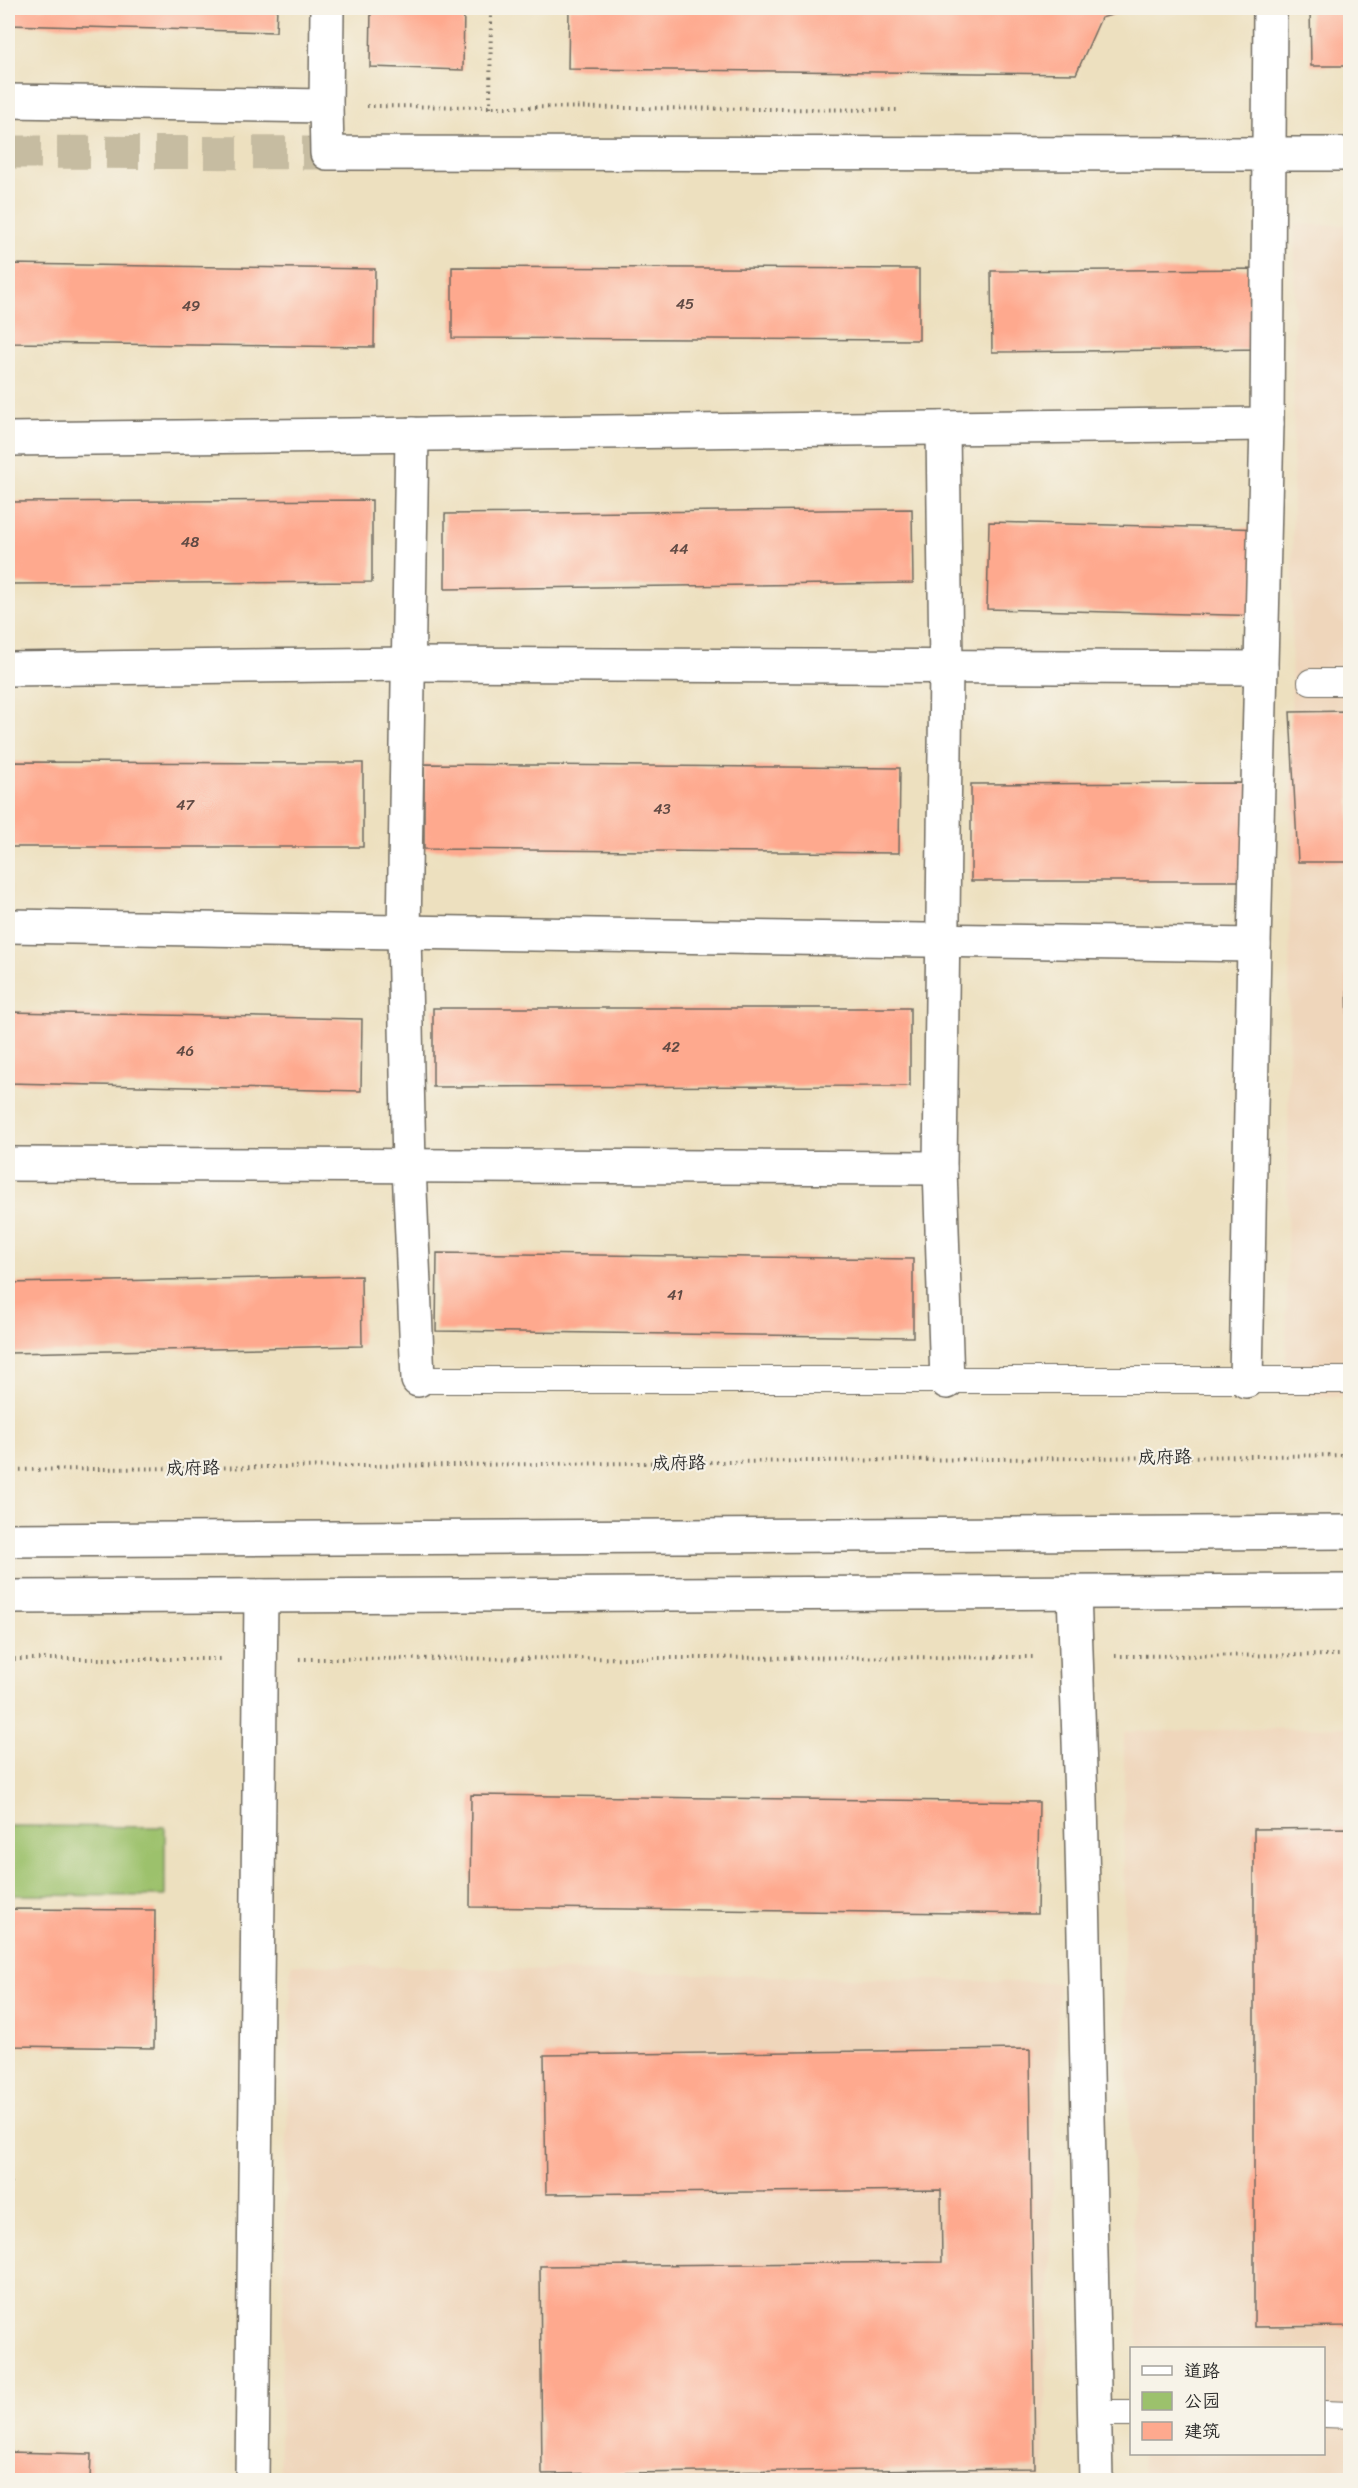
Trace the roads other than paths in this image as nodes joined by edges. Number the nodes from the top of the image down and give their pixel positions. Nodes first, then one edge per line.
1 (327, 8) edge
2 (1270, 8) edge
3 (8, 101) edge
4 (326, 106) junction
5 (1268, 154) junction
6 (1350, 154) edge
7 (1267, 424) junction
8 (943, 428) junction
9 (412, 434) junction
10 (8, 439) edge
11 (410, 664) junction
12 (946, 668) junction
13 (1261, 668) junction
14 (8, 669) edge
15 (1311, 682) dead end
16 (1350, 682) edge
17 (8, 926) edge
18 (404, 933) junction
19 (942, 940) junction
20 (1254, 945) junction
21 (8, 1164) edge
22 (409, 1166) junction
23 (940, 1168) junction
24 (418, 1380) joint
25 (1350, 1380) edge
26 (1246, 1381) junction
27 (947, 1382) junction
28 (1350, 1532) edge
29 (8, 1540) edge
30 (1350, 1591) edge
31 (1074, 1592) junction
32 (261, 1596) junction
33 (8, 1597) edge
34 (1095, 2413) junction
35 (1130, 2414) edge
36 (1325, 2414) edge
37 (1350, 2415) edge
38 (252, 2481) edge
39 (1096, 2481) edge

1 - 4 street
2 - 5 street
3 - 4 street
4 - 5 street
5 - 6 street
5 - 7 street
7 - 8 street
7 - 13 street
8 - 9 street
8 - 12 street
9 - 10 street
9 - 11 street
11 - 12 street
11 - 14 street
11 - 18 street
12 - 13 street
12 - 19 street
13 - 20 street
15 - 16 lane
17 - 18 street
18 - 19 street
18 - 22 street
19 - 20 street
19 - 23 street
20 - 26 street
21 - 22 street
22 - 23 street
22 - 24 street
23 - 27 street
24 - 27 lane
25 - 26 lane
26 - 27 lane
28 - 29 street
30 - 31 street
31 - 32 street
31 - 34 street
32 - 33 street
32 - 38 street
34 - 35 lane
34 - 39 street
36 - 37 lane

